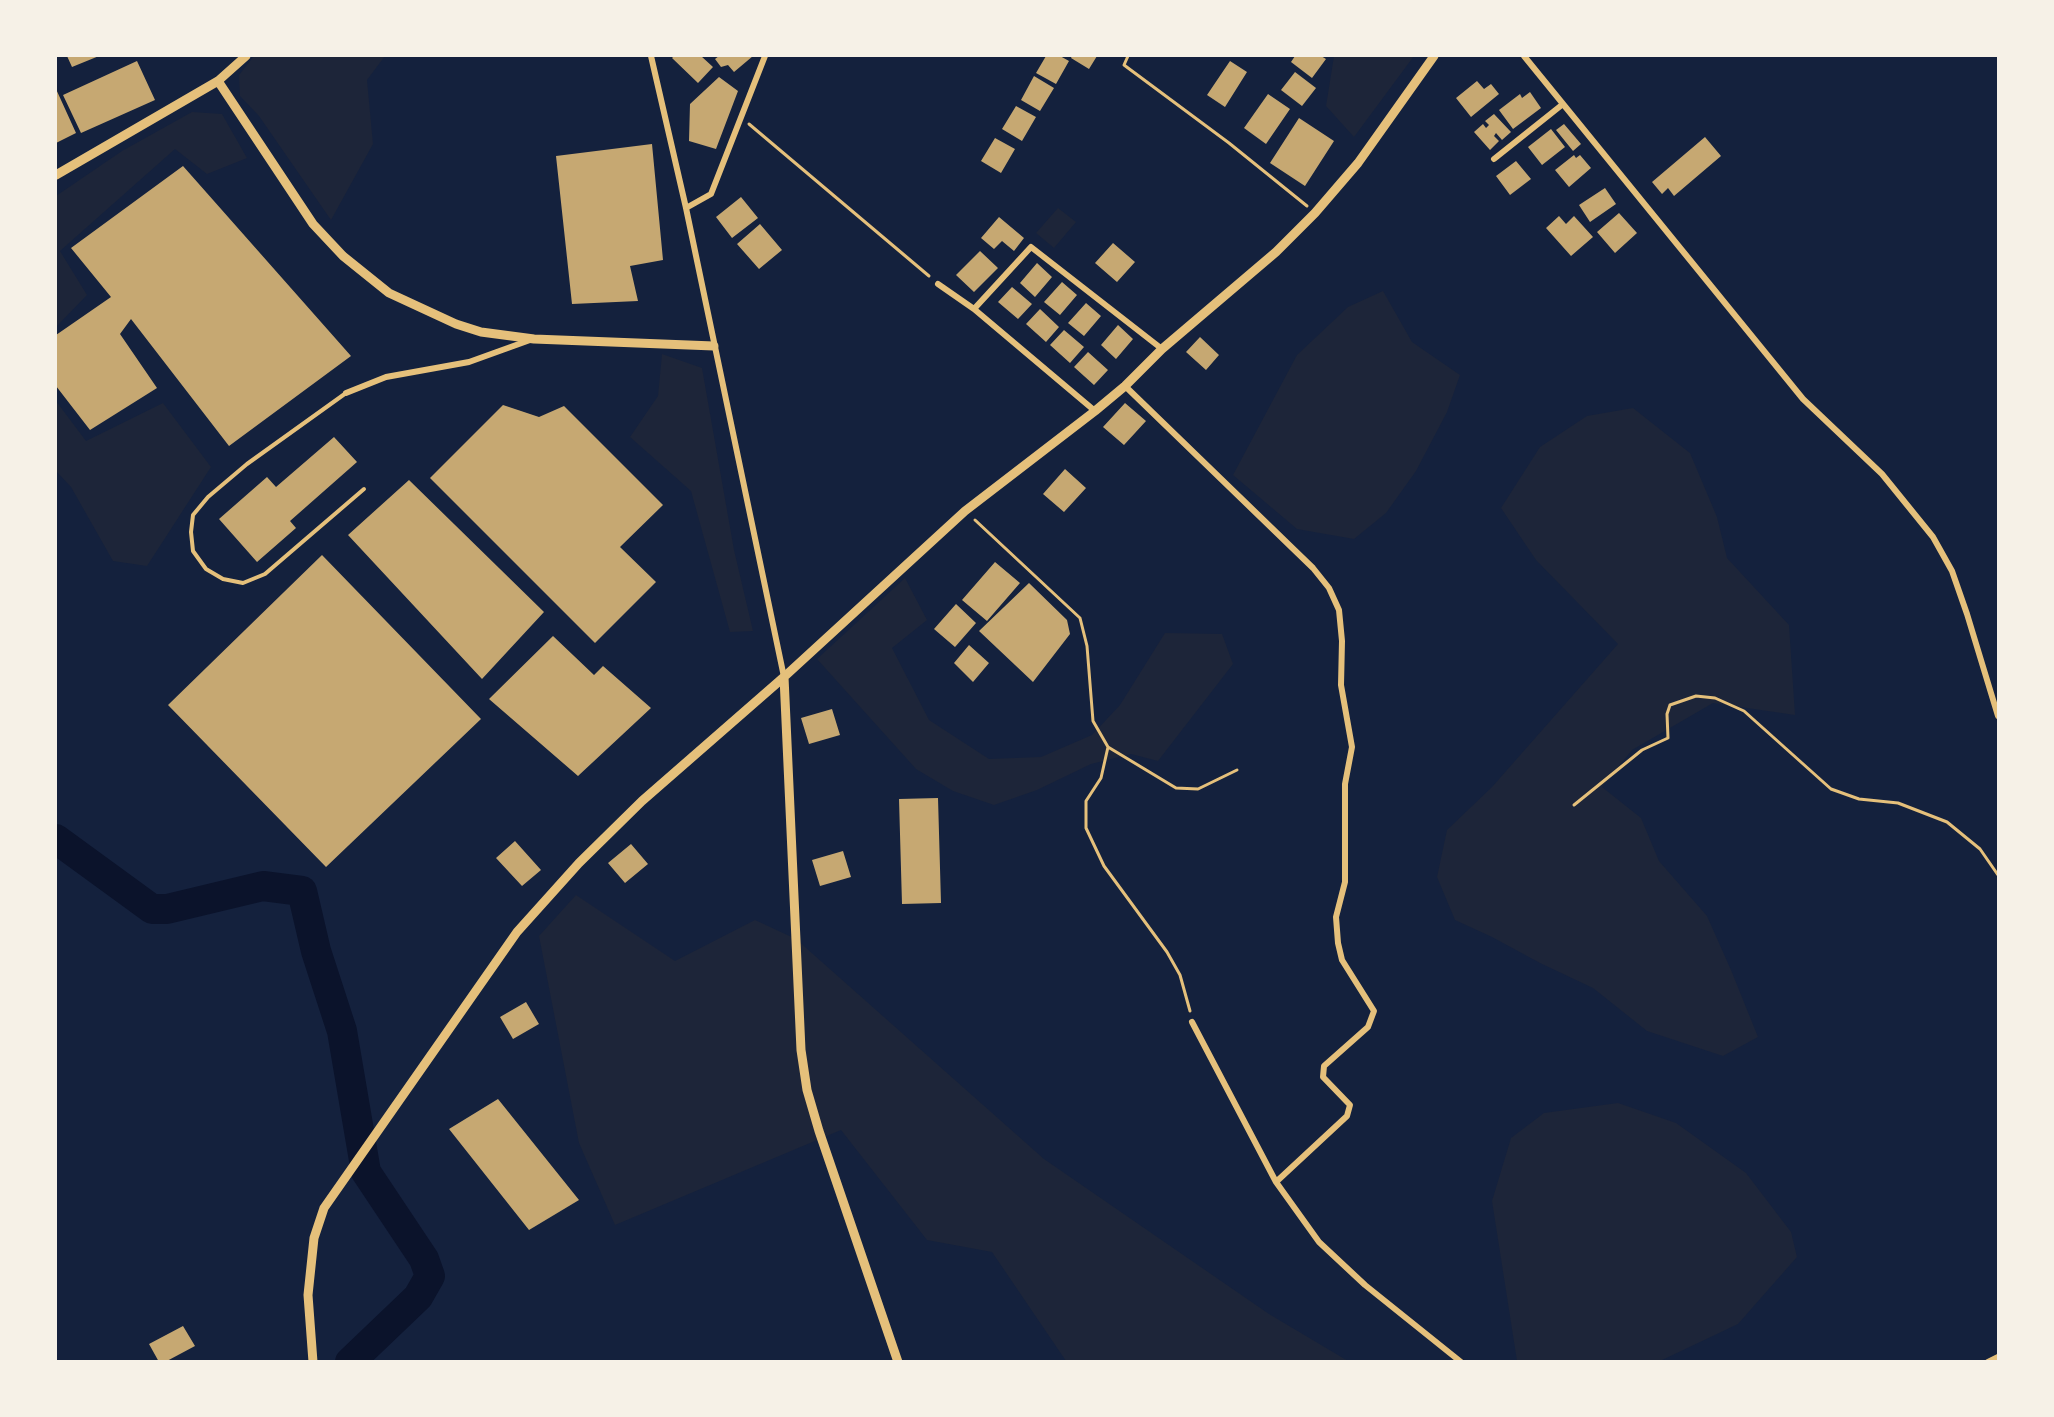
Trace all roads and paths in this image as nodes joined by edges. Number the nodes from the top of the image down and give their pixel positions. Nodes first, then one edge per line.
1 (246, 56) edge
2 (651, 56) edge
3 (765, 56) edge
4 (1128, 56) edge
5 (1434, 56) edge
6 (1524, 56) edge
7 (218, 81) junction
8 (1563, 104) junction
9 (741, 117) junction
10 (1494, 159) dead end
11 (56, 176) edge
12 (686, 208) junction
13 (1315, 213) junction
14 (938, 284) joint
15 (974, 309) junction
16 (534, 339) junction
17 (714, 346) junction
18 (1162, 349) junction
19 (1125, 386) junction
20 (346, 393) joint
21 (1095, 411) junction
22 (364, 489) dead end
23 (965, 511) junction
24 (784, 677) junction
25 (1998, 716) edge
26 (1108, 747) junction
27 (1236, 770) dead end
28 (1574, 806) dead end
29 (1998, 875) edge
30 (1192, 1022) joint
31 (1276, 1182) junction
32 (1998, 1357) edge
33 (313, 1362) edge
34 (898, 1362) edge
35 (1461, 1362) edge
36 (1988, 1362) edge

1 - 7 street
2 - 12 street
3 - 9 street
4 - 13 path
5 - 13 street
6 - 8 street
7 - 11 street
7 - 16 street
8 - 10 street
8 - 25 street
9 - 12 street
9 - 14 path
12 - 17 street
13 - 18 street
14 - 15 street
15 - 18 street
15 - 21 street
16 - 17 street
16 - 20 street
17 - 24 street
18 - 19 street
19 - 21 street
19 - 31 street
20 - 22 lane
21 - 23 street
23 - 24 street
23 - 26 path
24 - 33 street
24 - 34 street
26 - 27 path
26 - 30 path
28 - 29 path
30 - 31 street
31 - 35 street
32 - 36 street

